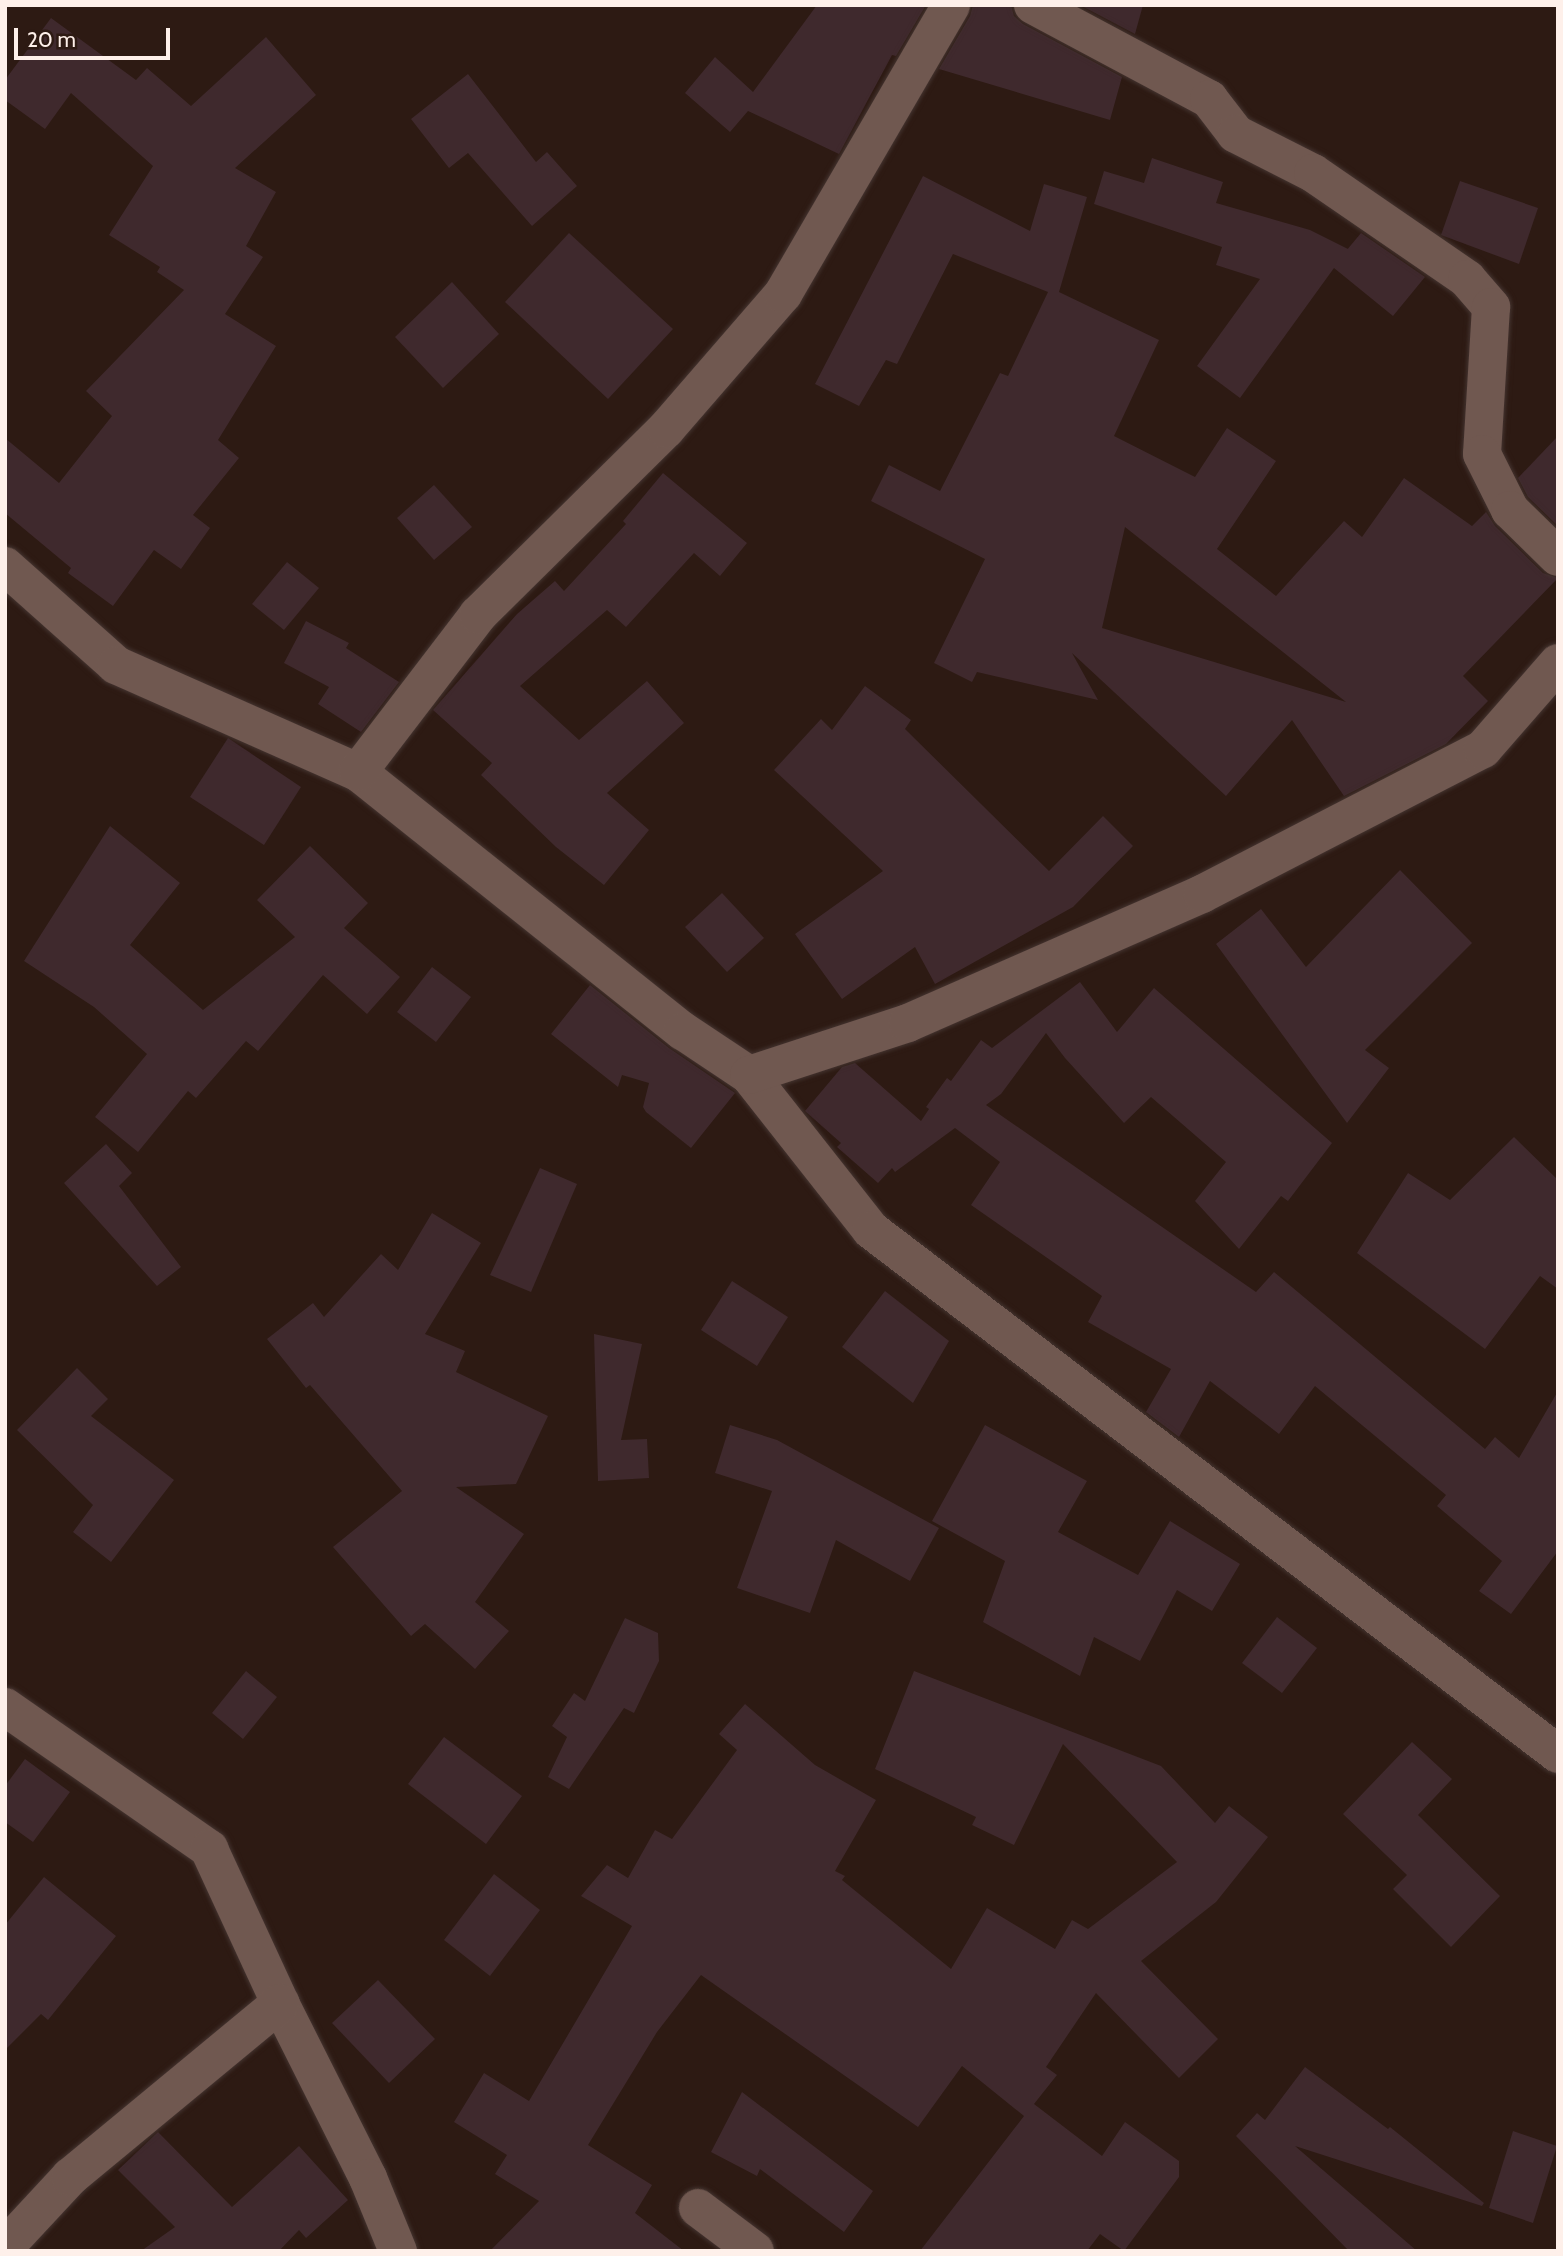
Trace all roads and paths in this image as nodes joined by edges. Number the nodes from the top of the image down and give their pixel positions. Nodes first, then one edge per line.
1 (951, 5) edge
2 (1033, 5) edge
3 (1558, 557) edge
4 (5, 566) edge
5 (1558, 663) edge
6 (358, 772) junction
7 (749, 1075) junction
8 (5, 1707) edge
9 (1558, 1754) edge
10 (280, 2003) junction
11 (698, 2208) dead end
12 (5, 2247) edge
13 (398, 2251) edge
14 (755, 2251) edge

1 - 6 street
2 - 3 street
4 - 6 street
5 - 7 street
6 - 7 street
7 - 9 street
8 - 10 street
10 - 12 street
10 - 13 street
11 - 14 street

